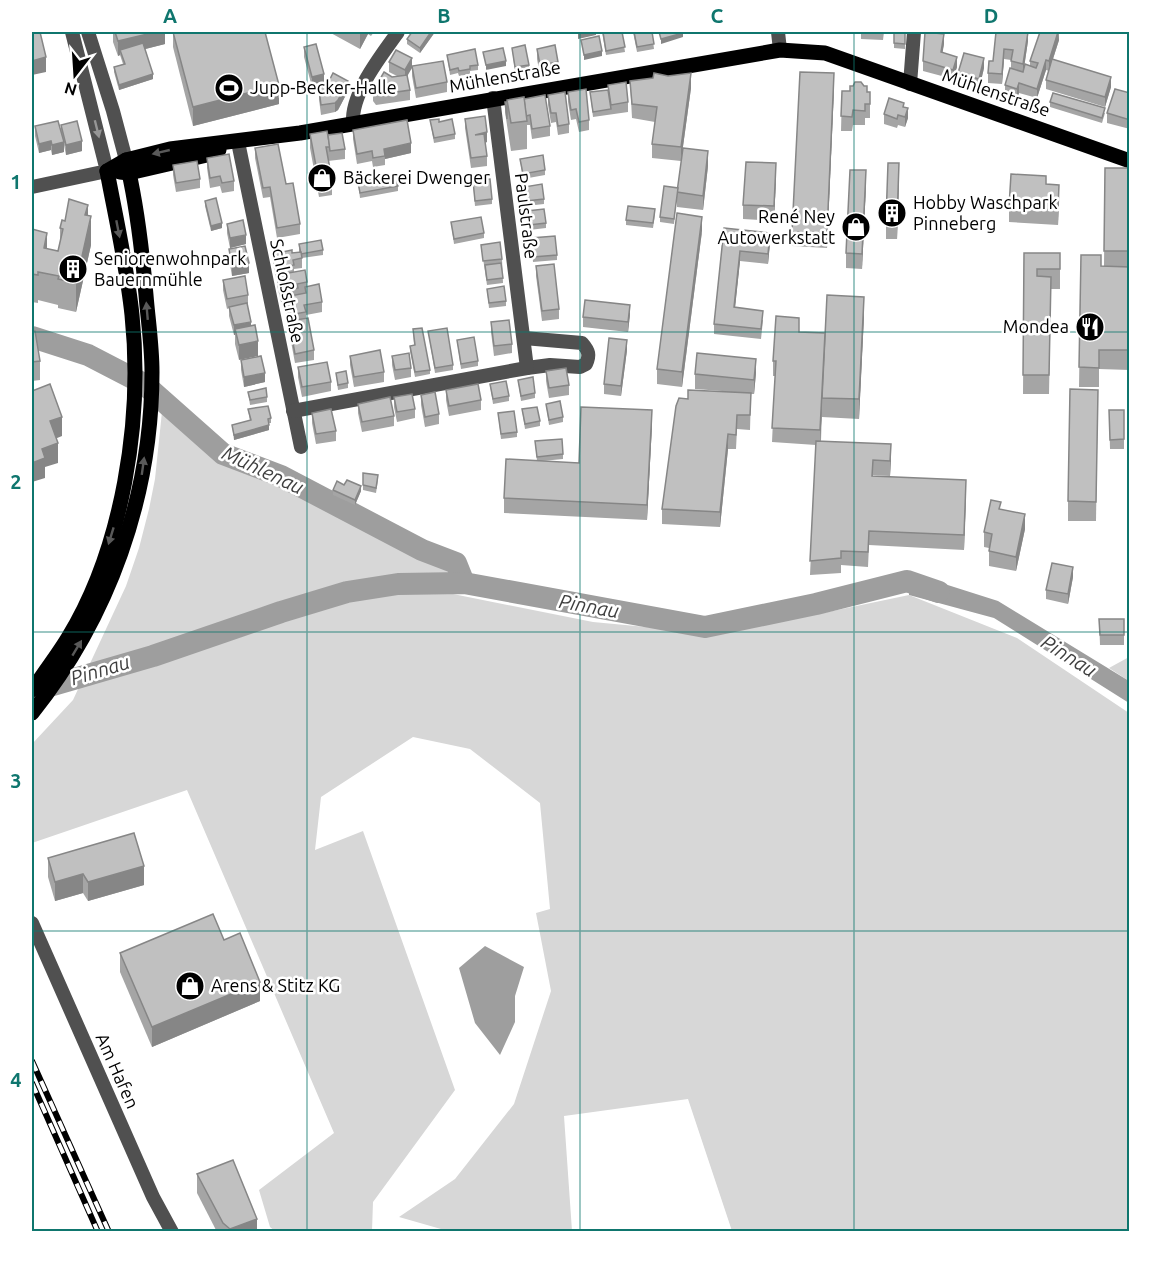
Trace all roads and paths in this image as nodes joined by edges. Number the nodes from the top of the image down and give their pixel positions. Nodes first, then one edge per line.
1 (72, 32) edge
2 (88, 32) edge
3 (398, 32) edge
4 (778, 32) edge
5 (914, 32) edge
6 (780, 50) junction
7 (910, 84) junction
8 (493, 98) junction
9 (353, 123) junction
10 (238, 142) junction
11 (1130, 161) edge
12 (128, 166) junction
13 (107, 171) junction
14 (32, 187) edge
15 (524, 338) junction
16 (527, 368) junction
17 (293, 411) junction
18 (301, 447) dead end
19 (32, 690) edge
20 (32, 713) edge
21 (32, 923) edge
22 (172, 1232) edge

1 -> 13 street
2 - 12 street
3 - 9 street
4 - 6 street
5 - 7 street
6 - 7 main road, Mühlenstraße
6 - 8 main road, Mühlenstraße
7 - 11 main road, Mühlenstraße
8 - 9 main road, Mühlenstraße
8 - 15 street, Paulstraße
9 - 10 main road, Mühlenstraße
10 - 12 main road, Mühlenstraße
10 - 17 street, Schloßstraße
12 - 13 main road, Mühlenstraße
20 -> 12 main road
13 - 14 street, Mühlenstraße
13 -> 19 main road
15 - 16 street, Paulstraße
15 - 16 street
16 - 17 street
17 - 18 street, Schloßstraße
21 - 22 street, Am Hafen

